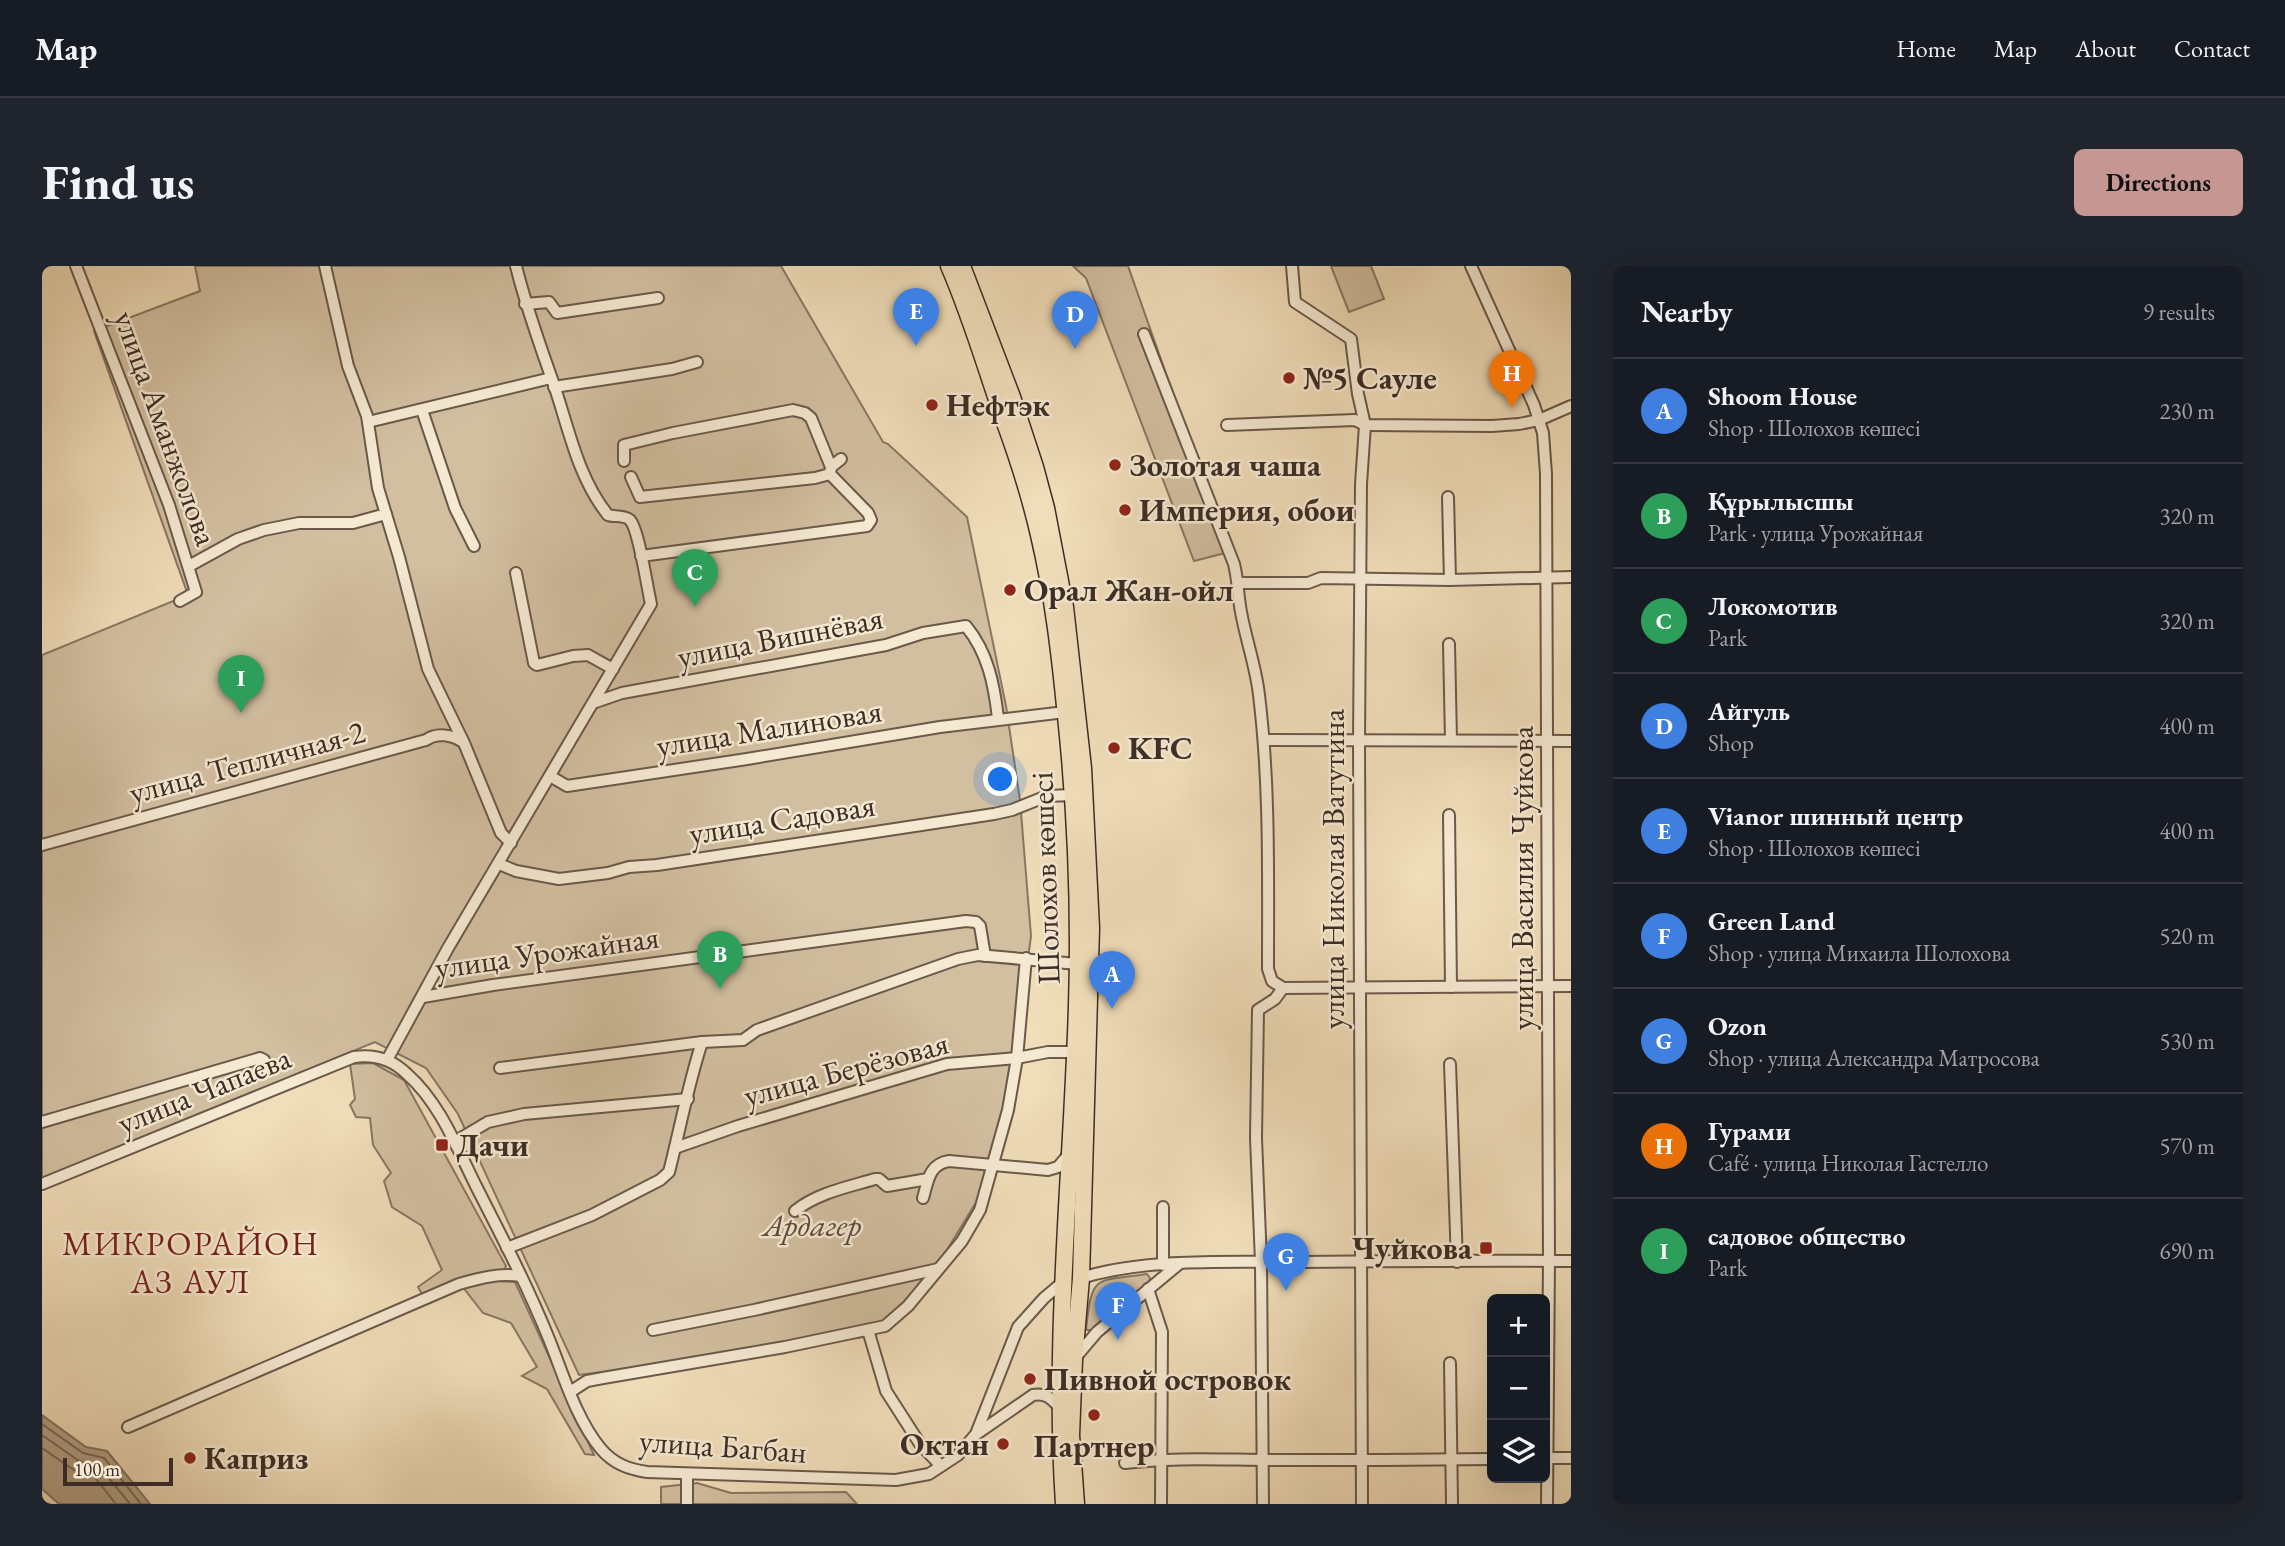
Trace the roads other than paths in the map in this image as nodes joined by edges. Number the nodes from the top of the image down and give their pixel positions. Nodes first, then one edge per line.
1 (76, 266) edge
2 (325, 266) edge
3 (516, 266) edge
4 (949, 266) edge
5 (962, 266) edge
6 (1292, 266) edge
7 (1471, 266) edge
8 (658, 298) dead end
9 (525, 304) junction
10 (1144, 334) dead end
11 (697, 362) dead end
12 (553, 382) junction
13 (1571, 407) edge
14 (422, 410) junction
15 (1539, 420) junction
16 (368, 422) junction
17 (1227, 425) dead end
18 (1365, 425) junction
19 (841, 459) dead end
20 (624, 461) dead end
21 (830, 471) junction
22 (631, 477) dead end
23 (1448, 497) dead end
24 (386, 514) junction
25 (474, 546) dead end
26 (641, 556) junction
27 (189, 566) junction
28 (516, 573) dead end
29 (1571, 577) edge
30 (1361, 578) junction
31 (1548, 578) junction
32 (1450, 580) junction
33 (1239, 583) junction
34 (180, 601) dead end
35 (1449, 644) dead end
36 (612, 669) junction
37 (593, 703) junction
38 (1065, 712) junction
39 (998, 718) junction
40 (1264, 740) junction
41 (1451, 740) junction
42 (1359, 741) junction
43 (1547, 741) junction
44 (1571, 741) edge
45 (464, 743) junction
46 (550, 776) junction
47 (1072, 794) junction
48 (1449, 815) dead end
49 (511, 843) junction
50 (42, 845) edge
51 (499, 864) junction
52 (985, 956) junction
53 (1026, 957) junction
54 (1078, 964) junction
55 (1548, 986) junction
56 (1571, 986) edge
57 (1451, 987) junction
58 (1283, 988) junction
59 (1359, 988) junction
60 (423, 997) junction
61 (702, 1042) junction
62 (1075, 1052) junction
63 (1017, 1058) junction
64 (387, 1060) junction
65 (1450, 1064) dead end
66 (500, 1068) dead end
67 (268, 1071) dead end
68 (688, 1099) junction
69 (42, 1122) edge
70 (456, 1145) junction
71 (676, 1148) junction
72 (1069, 1154) junction
73 (994, 1166) junction
74 (928, 1180) junction
75 (42, 1184) edge
76 (923, 1198) dead end
77 (1163, 1207) dead end
78 (794, 1211) dead end
79 (507, 1248) junction
80 (1549, 1260) junction
81 (1360, 1261) junction
82 (1571, 1261) edge
83 (1261, 1262) junction
84 (1457, 1262) junction
85 (1163, 1265) junction
86 (1179, 1265) junction
87 (938, 1269) junction
88 (520, 1276) junction
89 (1081, 1278) junction
90 (1063, 1282) junction
91 (1147, 1289) junction
92 (653, 1330) dead end
93 (868, 1330) junction
94 (1074, 1360) junction
95 (1450, 1363) dead end
96 (570, 1392) junction
97 (1059, 1407) junction
98 (1547, 1420) edge
99 (128, 1427) dead end
100 (976, 1434) junction
101 (1550, 1458) edge
102 (1571, 1458) edge
103 (1161, 1459) junction
104 (1487, 1459) edge
105 (1264, 1460) junction
106 (1452, 1460) junction
107 (1362, 1461) junction
108 (1125, 1464) dead end
109 (941, 1466) junction
110 (687, 1474) junction
111 (1547, 1483) edge
112 (687, 1504) edge
113 (1064, 1504) edge
114 (1076, 1504) edge
115 (1161, 1504) edge
116 (1263, 1504) edge
117 (1362, 1504) edge
118 (1452, 1504) edge
119 (1547, 1504) edge

1 - 27 street, улица Аманжолова
2 - 16 street
3 - 9 street
4 - 38 highway, Шолохов көшесі
5 - 89 highway, Шолохов көшесі
6 - 18 street, улица Николая Ватутина
7 - 15 street, улица Василия Чуйкова
8 - 9 street
9 - 12 street
10 - 33 street
11 - 12 street
12 - 14 street
12 - 26 street
13 - 15 street
14 - 16 street
14 - 25 street
15 - 18 street
15 - 31 street, улица Василия Чуйкова
16 - 24 street
17 - 18 street
18 - 30 street, улица Николая Ватутина
19 - 21 street
20 - 21 street
21 - 22 street
21 - 26 street
23 - 32 street
24 - 27 street
24 - 45 street
26 - 36 street
27 - 34 street, улица Аманжолова
28 - 36 street
29 - 31 street
30 - 32 street
30 - 33 street
30 - 42 street, улица Николая Ватутина
31 - 32 street
31 - 43 street, улица Василия Чуйкова
33 - 40 street
35 - 41 street
36 - 37 street
37 - 39 street, улица Вишнёвая
37 - 46 street
38 - 39 street, улица Малиновая
38 - 47 highway, Шолохов көшесі
39 - 46 street, улица Малиновая
40 - 42 street
40 - 58 street
41 - 42 street
41 - 43 street
42 - 59 street, улица Николая Ватутина
43 - 44 street
43 - 55 street, улица Василия Чуйкова
45 - 49 street
45 - 50 street, улица Тепличная-2
46 - 49 street
47 - 51 street, улица Садовая
47 - 54 highway, Шолохов көшесі
48 - 57 street
49 - 51 street
51 - 60 street
52 - 53 street
52 - 60 street, улица Урожайная
52 - 61 street
53 - 54 street
53 - 63 street
54 - 62 highway, Шолохов көшесі
55 - 56 street
55 - 57 street
55 - 80 street, улица Василия Чуйкова
57 - 59 street
58 - 59 street
58 - 83 street
59 - 81 street, улица Николая Ватутина
60 - 64 street
61 - 66 street
61 - 68 street
62 - 63 street, улица Берёзовая
62 - 72 highway, Шолохов көшесі
63 - 71 street, улица Берёзовая
63 - 73 street
64 - 70 street, улица Багбан
64 - 75 street, улица Чапаева
65 - 84 street
67 - 69 street
68 - 70 street
68 - 71 street
70 - 79 street, улица Багбан
71 - 79 street
72 - 73 street
72 - 90 highway, Шолохов көшесі
73 - 74 street
73 - 87 street
74 - 76 street
74 - 78 street
77 - 85 street
79 - 88 street, улица Багбан
80 - 82 street
80 - 84 street
80 - 98 street, улица Василия Чуйкова
81 - 83 street
81 - 84 street
81 - 107 street, улица Николая Ватутина
83 - 86 street
83 - 105 street
85 - 86 street
85 - 89 street
86 - 91 street
87 - 92 street
87 - 93 street
88 - 96 street, улица Багбан
88 - 99 street
89 - 90 highway
89 - 94 highway, Шолохов көшесі
90 - 97 highway, Шолохов көшесі
90 - 100 street, улица Багбан
91 - 94 street
91 - 103 street
93 - 96 street
93 - 109 street
94 - 114 highway
95 - 106 street
96 - 110 street, улица Багбан
97 - 100 street
97 - 113 highway, Шолохов көшесі
100 - 109 street, улица Багбан
101 - 102 street
103 - 105 street
103 - 108 street
103 - 115 street
104 - 106 street
105 - 107 street
105 - 116 street
106 - 107 street
106 - 118 street
107 - 117 street, улица Николая Ватутина
109 - 110 street, улица Багбан
110 - 112 street
111 - 119 street, улица Василия Чуйкова

